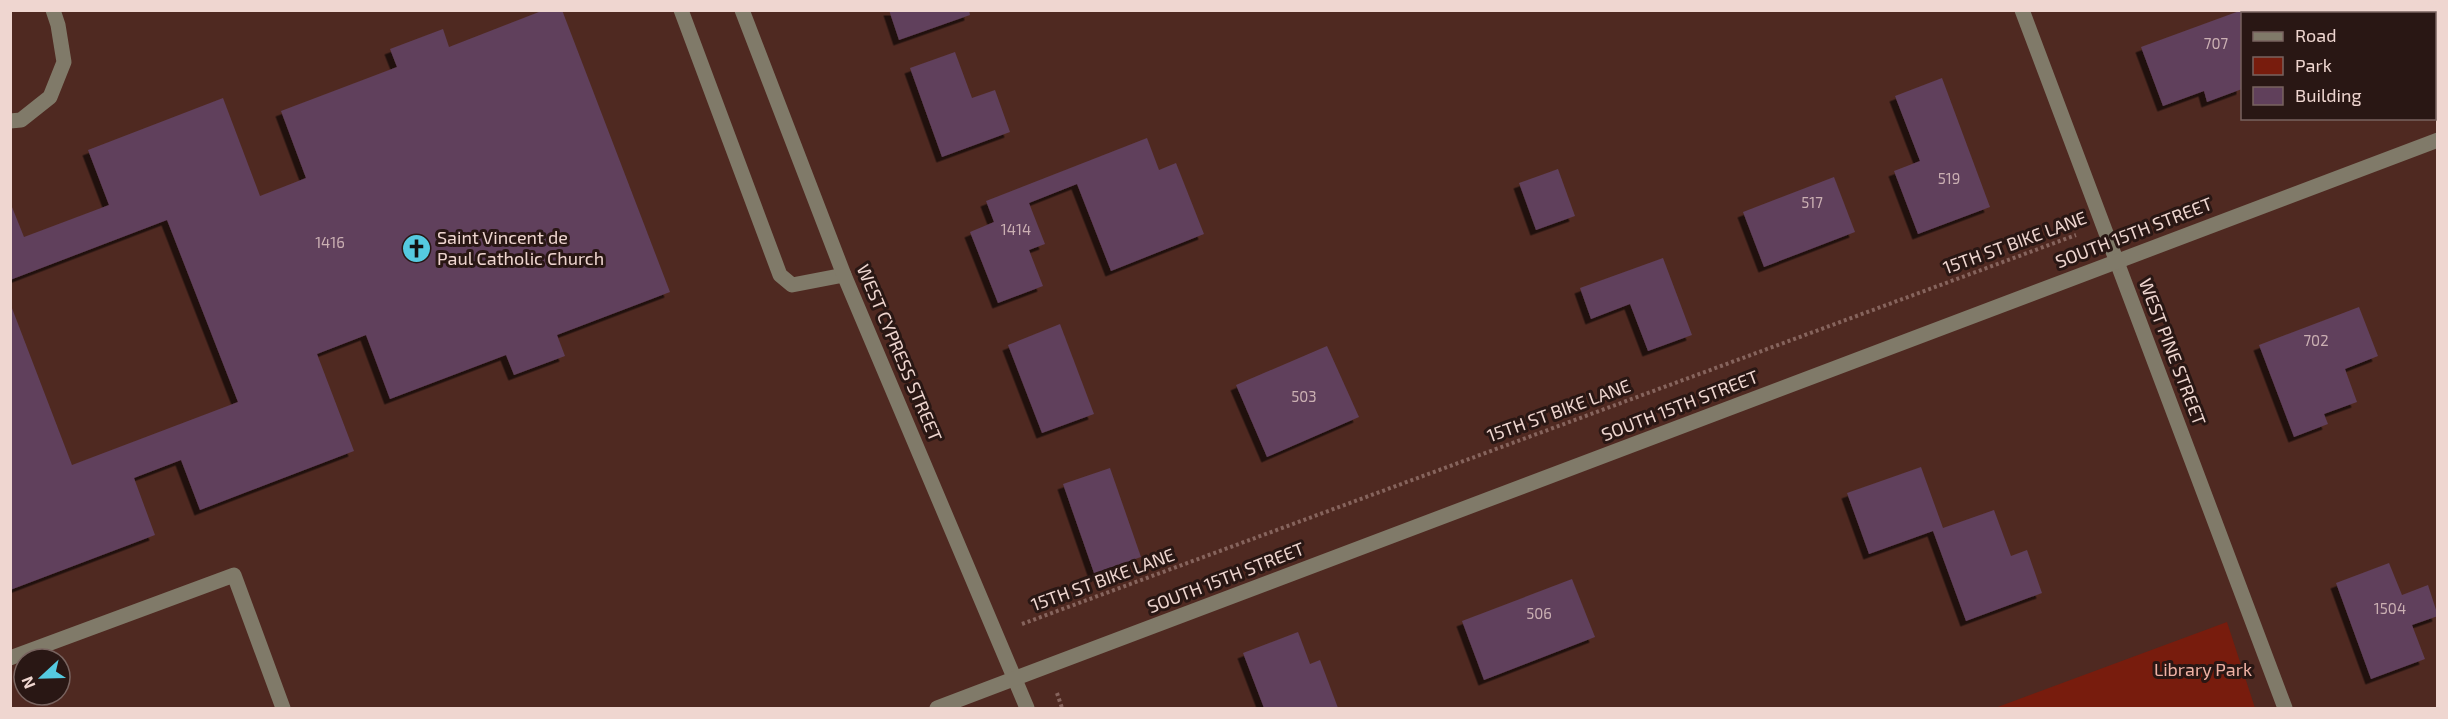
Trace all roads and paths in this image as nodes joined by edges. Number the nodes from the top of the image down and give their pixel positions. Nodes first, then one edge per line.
1 (53, 10) edge
2 (681, 10) edge
3 (742, 10) edge
4 (2022, 10) edge
5 (10, 121) edge
6 (2438, 140) edge
7 (2103, 225) junction
8 (2116, 261) junction
9 (844, 275) junction
10 (996, 634) junction
11 (10, 658) edge
12 (1016, 679) junction
13 (283, 708) edge
14 (937, 708) edge
15 (1027, 708) edge
16 (2285, 708) edge

1 - 5 street
2 - 9 street
3 - 9 street, WEST CYPRESS STREET
4 - 7 street, WEST PINE STREET
6 - 8 street, SOUTH 15TH STREET
7 - 8 street, WEST PINE STREET
7 - 10 path, 15TH ST BIKE LANE
8 - 12 street, SOUTH 15TH STREET
8 - 16 street, WEST PINE STREET
9 - 10 street, WEST CYPRESS STREET
10 - 12 street, WEST CYPRESS STREET
11 - 13 street
12 - 14 street, SOUTH 15TH STREET
12 - 15 street, WEST CYPRESS STREET

